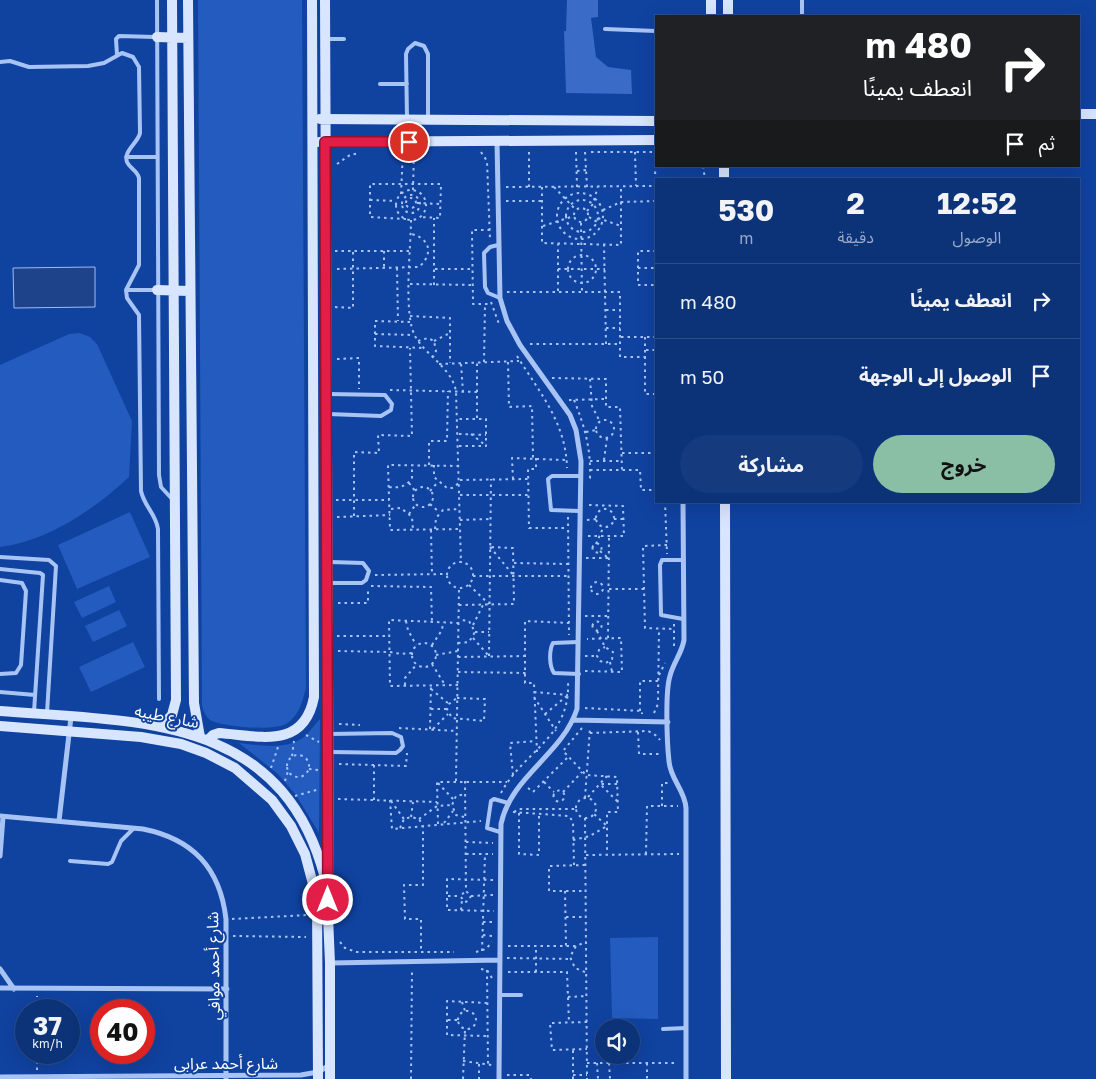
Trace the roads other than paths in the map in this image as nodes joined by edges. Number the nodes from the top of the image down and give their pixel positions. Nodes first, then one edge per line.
1 (157, 0) edge
2 (172, 0) edge
3 (188, 0) edge
4 (312, 0) edge
5 (324, 0) edge
6 (712, 0) edge
7 (728, 0) edge
8 (802, 0) edge
9 (711, 15) edge
10 (728, 15) edge
11 (803, 15) edge
12 (605, 29) dead end
13 (655, 31) edge
14 (157, 37) junction
15 (172, 38) junction
16 (188, 38) junction
17 (325, 39) junction
18 (344, 39) dead end
19 (117, 55) junction
20 (0, 62) edge
21 (380, 84) dead end
22 (407, 84) junction
23 (1080, 114) edge
24 (1096, 114) edge
25 (312, 118) junction
26 (325, 119) junction
27 (407, 120) junction
28 (428, 120) junction
29 (655, 121) edge
30 (655, 140) edge
31 (497, 141) junction
32 (313, 142) junction
33 (325, 142) junction
34 (126, 157) junction
35 (157, 157) junction
36 (498, 245) junction
37 (126, 290) junction
38 (157, 290) junction
39 (172, 290) junction
40 (189, 291) junction
41 (500, 298) junction
42 (326, 394) junction
43 (326, 414) junction
44 (582, 477) junction
45 (174, 500) junction
46 (683, 503) edge
47 (725, 503) edge
48 (579, 511) junction
49 (0, 557) edge
50 (683, 560) junction
51 (327, 562) junction
52 (0, 569) edge
53 (0, 580) edge
54 (328, 583) junction
55 (684, 619) junction
56 (581, 640) junction
57 (0, 674) edge
58 (579, 674) junction
59 (0, 692) edge
60 (36, 695) junction
61 (159, 699) dead end
62 (0, 711) edge
63 (34, 714) junction
64 (47, 715) junction
65 (71, 717) junction
66 (573, 720) junction
67 (668, 722) junction
68 (0, 726) edge
69 (161, 726) junction
70 (69, 732) junction
71 (328, 734) junction
72 (204, 738) junction
73 (328, 752) junction
74 (508, 803) junction
75 (1, 816) edge
76 (59, 821) junction
77 (134, 828) junction
78 (500, 832) junction
79 (0, 856) edge
80 (70, 861) dead end
81 (328, 900) junction
82 (500, 959) junction
83 (330, 962) junction
84 (0, 969) edge
85 (0, 988) edge
86 (14, 988) junction
87 (227, 989) junction
88 (500, 995) junction
89 (522, 995) dead end
90 (686, 1028) junction
91 (663, 1029) dead end
92 (330, 1064) junction
93 (318, 1076) edge
94 (0, 1077) edge
95 (226, 1077) edge
96 (499, 1077) edge
97 (58, 1078) edge
98 (330, 1079) edge
99 (686, 1079) edge
100 (726, 1079) edge

1 - 14 lane
2 - 15 street
3 - 16 street
4 - 25 street
5 - 17 street
6 - 9 street
7 - 10 street
8 - 11 lane
12 - 13 lane
14 - 15 street
14 - 19 lane
14 - 35 lane
15 - 16 street
15 - 39 street
16 - 40 street
17 - 18 lane
17 - 26 street
19 - 20 lane
19 - 34 lane
21 - 22 lane
22 - 27 lane
22 - 28 lane
23 - 24 street
25 - 26 street
25 - 32 street
26 - 27 street
26 - 33 street
27 - 28 street
28 - 29 street
30 - 31 street
31 - 33 street
31 - 36 street
32 - 33 street
32 - 72 street
33 - 42 street
34 - 35 lane
34 - 37 lane
35 - 38 lane
36 - 41 street
36 - 41 lane
37 - 38 lane
37 - 61 lane
38 - 39 street
38 - 45 lane
39 - 40 street
39 - 45 street
40 - 72 street
41 - 44 street
42 - 43 street
42 - 43 lane
43 - 51 street
44 - 48 street
44 - 48 lane
45 - 69 street
46 - 50 street
47 - 100 street
48 - 56 street
49 - 64 lane
50 - 55 street
50 - 55 lane
51 - 54 street
51 - 54 lane
52 - 60 lane
53 - 57 lane
54 - 71 street
55 - 67 street
56 - 58 street
56 - 58 lane
58 - 66 street
59 - 60 lane
60 - 63 lane
62 - 63 street, شارع طيبه
63 - 64 street, شارع طيبه
64 - 65 street, شارع طيبه
65 - 69 street, شارع طيبه
65 - 70 street
66 - 67 street
66 - 74 street
67 - 90 street
68 - 70 street, شارع طيبه
69 - 72 street, شارع طيبه
70 - 76 street
70 - 93 street, شارع طيبه
71 - 73 street
71 - 73 lane
72 - 81 street, شارع طيبه
73 - 81 street
74 - 78 street
74 - 78 lane
75 - 76 street, شارع أحمد موافي
75 - 79 street
76 - 77 street, شارع أحمد موافي
77 - 80 lane
77 - 87 street, شارع أحمد موافي
78 - 82 street
81 - 83 street, شارع طيبه
82 - 83 street
82 - 88 street
83 - 92 street, شارع طيبه
84 - 86 street
85 - 86 street
86 - 87 street
87 - 95 street, شارع أحمد موافي
88 - 89 lane
88 - 96 street
90 - 91 lane
90 - 99 street
92 - 93 street, شارع أحمد عرابى
92 - 98 street, شارع طيبه
93 - 95 street, شارع أحمد عرابى
94 - 97 street, شارع أحمد عرابى
95 - 97 street, شارع أحمد عرابى

